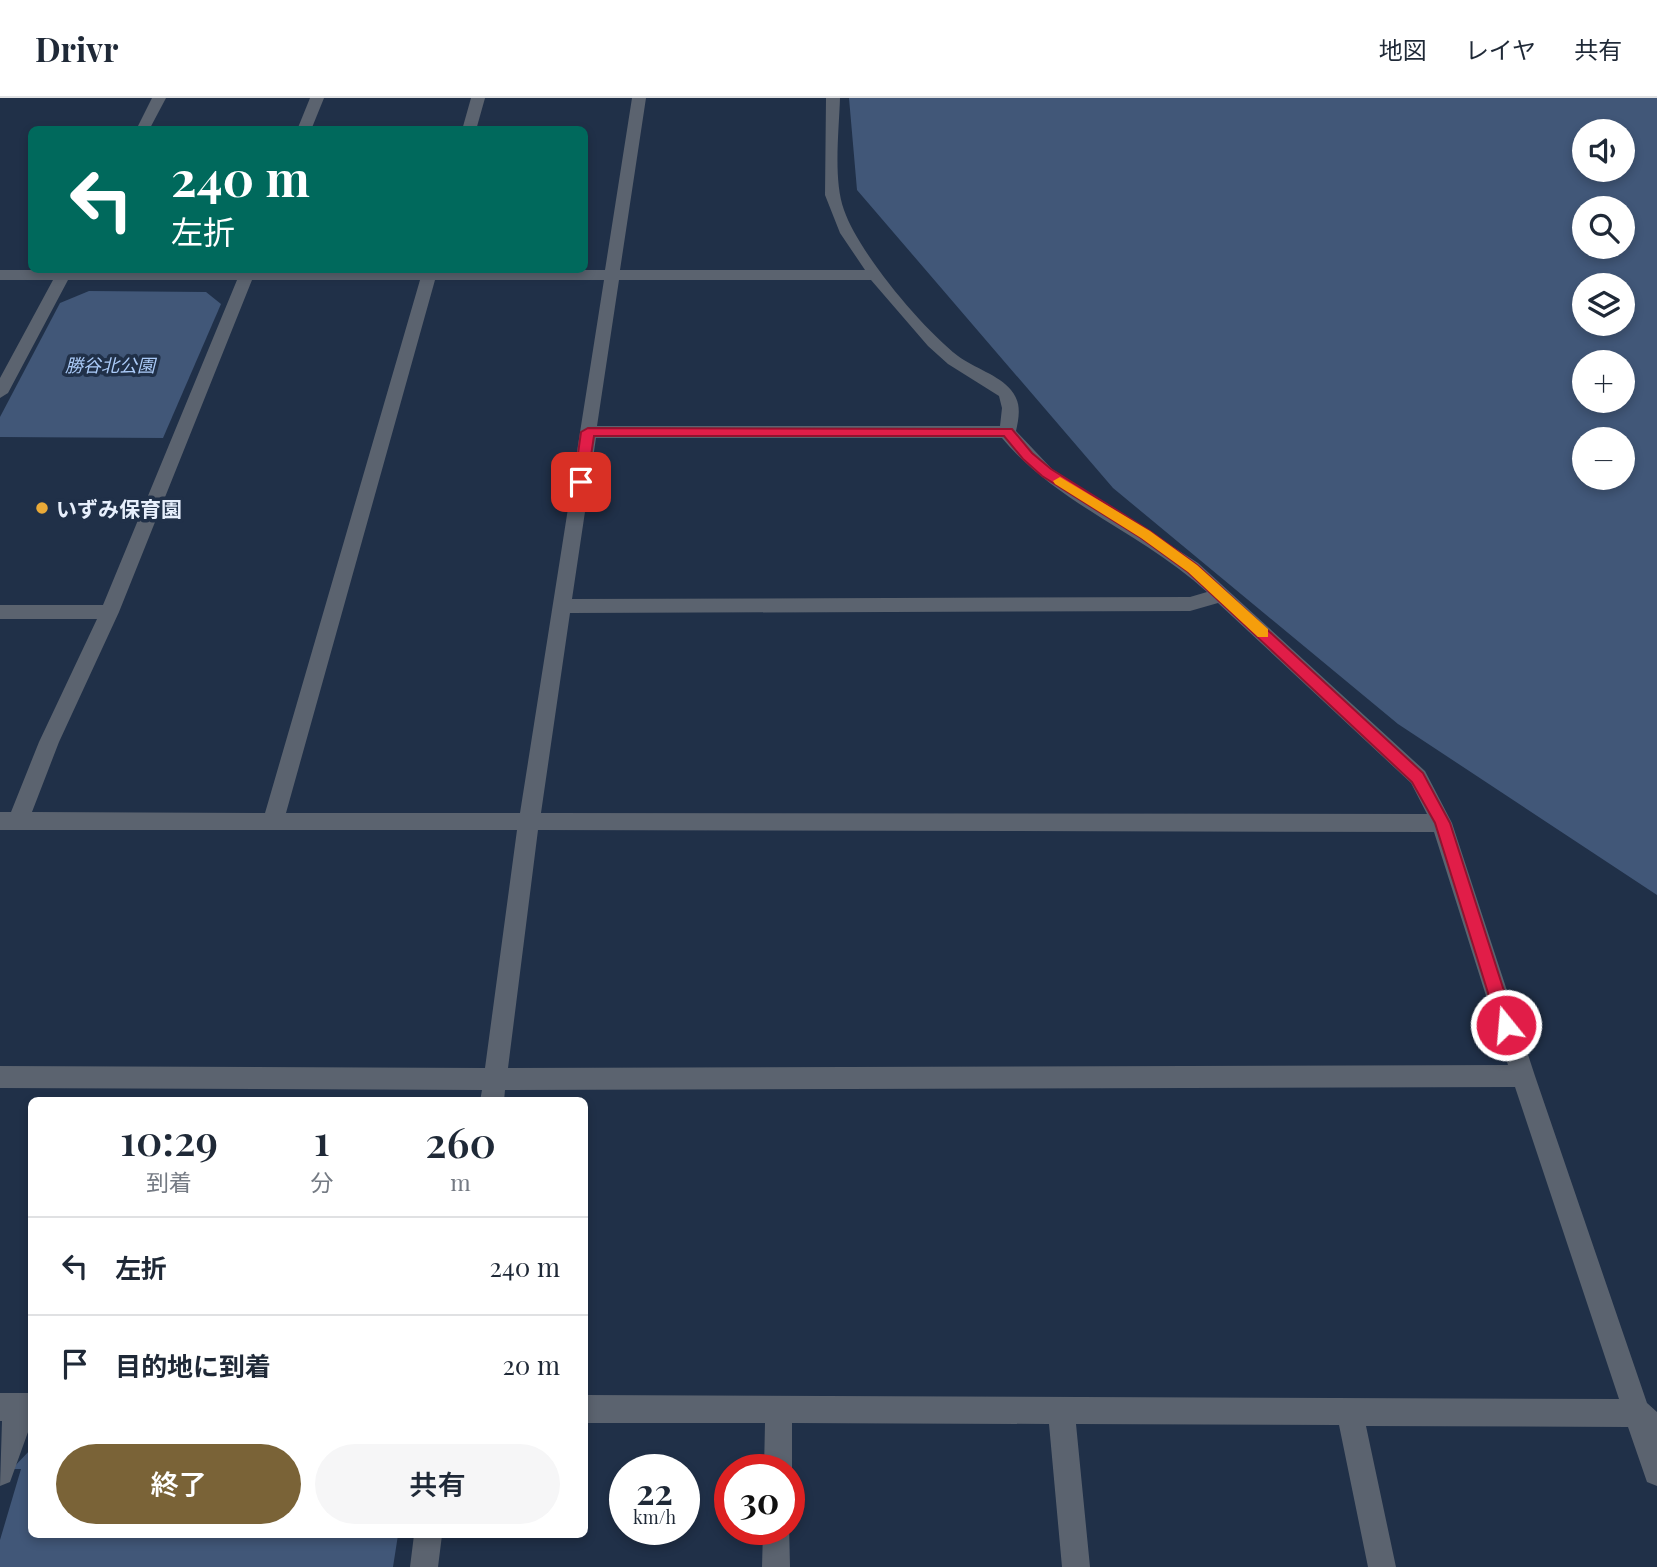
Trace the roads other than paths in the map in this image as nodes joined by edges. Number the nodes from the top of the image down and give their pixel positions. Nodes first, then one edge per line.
1 (159, 98) edge
2 (317, 98) edge
3 (478, 98) edge
4 (639, 98) edge
5 (833, 98) edge
6 (144, 126) edge
7 (306, 126) edge
8 (470, 126) edge
9 (43, 273) edge
10 (63, 273) edge
11 (247, 273) edge
12 (429, 273) edge
13 (489, 273) edge
14 (0, 275) edge
15 (610, 275) junction
16 (877, 275) junction
17 (0, 393) edge
18 (588, 432) junction
19 (1007, 432) junction
20 (1222, 595) junction
21 (563, 606) junction
22 (0, 612) edge
23 (110, 612) junction
24 (9, 821) edge
25 (273, 821) junction
26 (530, 822) junction
27 (1442, 823) junction
28 (1522, 1076) junction
29 (0, 1077) edge
30 (494, 1090) edge
31 (17, 1407) edge
32 (588, 1409) edge
33 (779, 1409) junction
34 (1061, 1409) junction
35 (1350, 1412) junction
36 (1648, 1422) edge
37 (778, 1454) edge
38 (0, 1472) edge
39 (1657, 1472) edge
40 (428, 1538) edge
41 (777, 1545) edge
42 (424, 1567) edge
43 (776, 1567) edge
44 (1076, 1567) edge
45 (1382, 1567) edge

1 - 6 street
2 - 7 street
3 - 8 street
4 - 15 street
5 - 16 street
9 - 14 street
10 - 17 street
11 - 23 street
12 - 25 street
13 - 15 street
15 - 16 street
15 - 18 street
16 - 19 street
18 - 19 street
18 - 21 street
19 - 20 street
20 - 21 street
20 - 27 street
21 - 26 street
22 - 23 street
23 - 24 street
24 - 25 street
25 - 26 street
26 - 27 street
26 - 30 street
27 - 28 street
28 - 30 street
28 - 36 street
29 - 30 street
31 - 38 street
32 - 33 street
33 - 34 street
33 - 37 street
34 - 35 street
34 - 44 street
35 - 36 street
35 - 45 street
36 - 39 street
40 - 42 street
41 - 43 street

